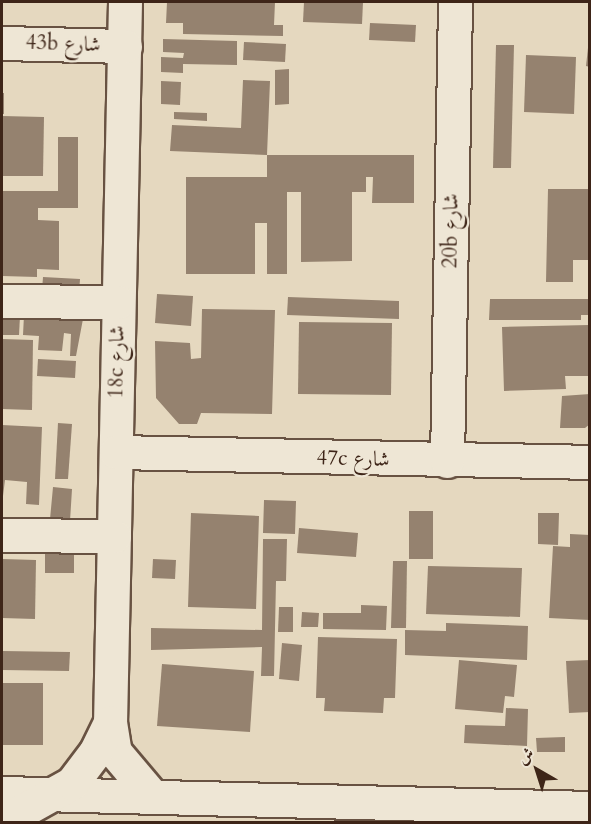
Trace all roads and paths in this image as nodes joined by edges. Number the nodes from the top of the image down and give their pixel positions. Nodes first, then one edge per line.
1 (125, 2) edge
2 (455, 2) edge
3 (2, 43) edge
4 (125, 46) junction
5 (2, 301) edge
6 (118, 302) junction
7 (116, 452) junction
8 (447, 461) junction
9 (590, 462) edge
10 (2, 535) edge
11 (114, 536) junction
12 (110, 722) junction
13 (2, 793) edge
14 (57, 794) junction
15 (152, 796) junction
16 (590, 808) edge
17 (2, 822) edge

1 - 4 street, 18c شارع
2 - 8 street, 20b شارع
3 - 4 street, 43b شارع
4 - 6 street, 18c شارع
5 - 6 street
6 - 7 street, 18c شارع
7 - 8 street, 47c شارع
7 - 11 street, 18c شارع
8 - 9 street, 47c شارع
10 - 11 street
11 - 12 street, 18c شارع
12 - 14 street, 18c شارع
12 - 15 street, 18c شارع
13 - 14 street
14 - 15 street
14 - 17 street
15 - 16 street

